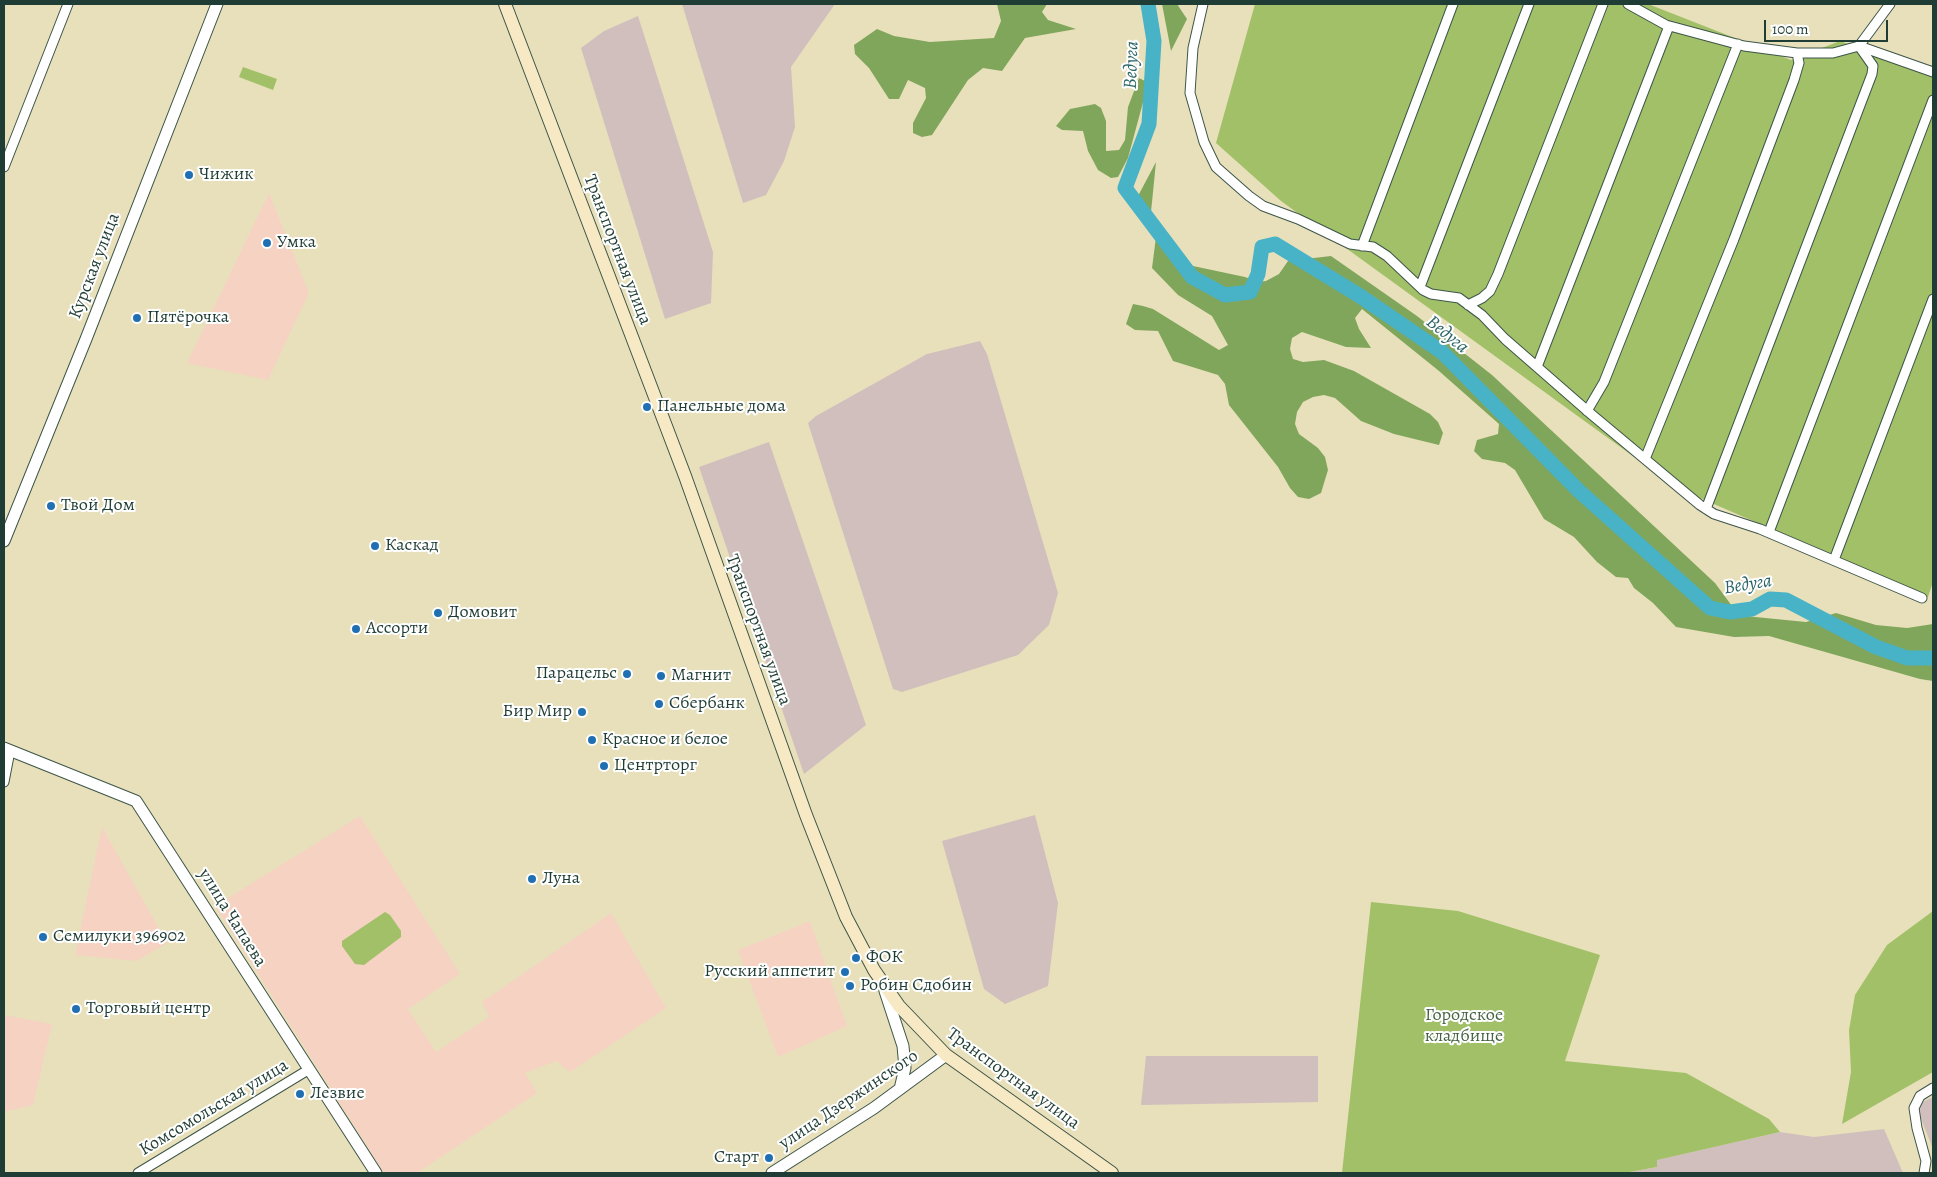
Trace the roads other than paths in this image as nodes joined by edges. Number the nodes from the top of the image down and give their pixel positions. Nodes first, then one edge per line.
1 (68, 4) edge
2 (217, 4) edge
3 (505, 4) edge
4 (1203, 4) edge
5 (1453, 4) edge
6 (1529, 4) edge
7 (1603, 4) edge
8 (1890, 4) edge
9 (1634, 5) edge
10 (1669, 26) junction
11 (1738, 44) junction
12 (1859, 46) junction
13 (1798, 53) junction
14 (1933, 72) edge
15 (1933, 100) edge
16 (4, 167) edge
17 (1362, 246) junction
18 (1420, 287) junction
19 (1933, 299) edge
20 (1468, 304) junction
21 (1537, 367) junction
22 (1587, 411) junction
23 (1645, 459) junction
24 (1706, 509) junction
25 (1768, 532) junction
26 (4, 541) edge
27 (1834, 560) junction
28 (1922, 598) dead end
29 (7, 750) edge
30 (4, 782) edge
31 (881, 980) junction
32 (946, 1056) junction
33 (308, 1070) junction
34 (1933, 1088) edge
35 (900, 1089) junction
36 (138, 1173) edge
37 (376, 1173) edge
38 (772, 1173) edge
39 (1112, 1173) edge
40 (1924, 1173) edge

1 - 16 street
2 - 26 street, Курская улица
3 - 31 main road, Транспортная улица
4 - 17 street
5 - 17 street
6 - 18 street
7 - 20 street
8 - 12 street
9 - 10 street
10 - 11 street
10 - 21 street
11 - 13 street
11 - 22 street
12 - 13 street
12 - 14 street
12 - 24 street
13 - 23 street
15 - 25 street
17 - 18 street
18 - 20 street
19 - 27 street
20 - 21 street
21 - 22 street
22 - 23 street
23 - 24 street
24 - 25 street
25 - 27 street
27 - 28 street
29 - 30 street
29 - 33 street, улица Чапаева
31 - 32 main road, Транспортная улица
31 - 35 street
32 - 35 street, улица Дзержинского
32 - 39 main road, Транспортная улица
33 - 36 street, Комсомольская улица
33 - 37 street, улица Чапаева
34 - 40 street
35 - 38 street, улица Дзержинского

